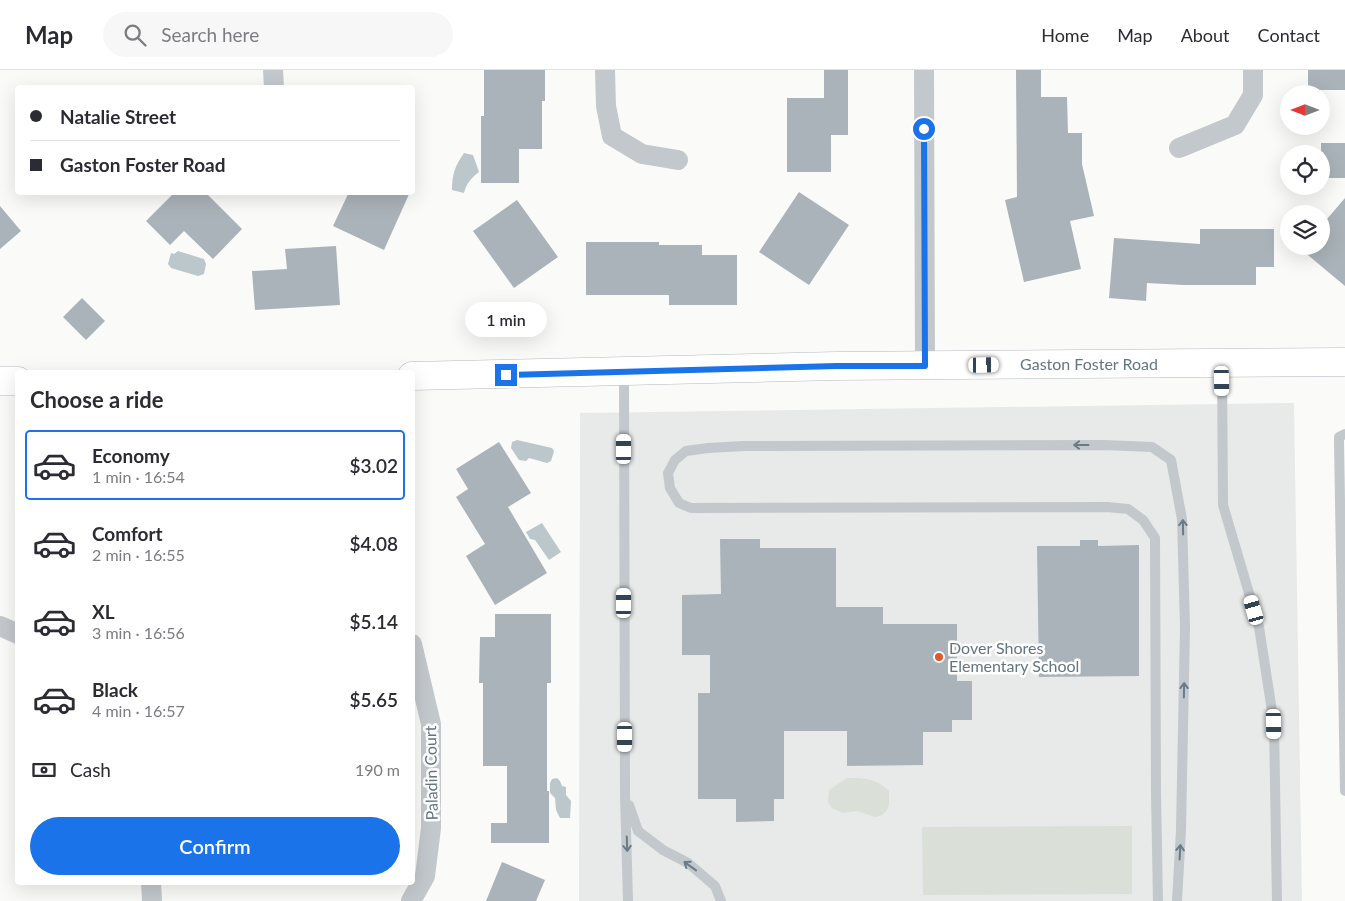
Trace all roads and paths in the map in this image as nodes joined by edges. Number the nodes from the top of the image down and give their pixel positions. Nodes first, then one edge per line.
1 (273, 70) edge
2 (605, 70) edge
3 (924, 70) edge
4 (1253, 70) edge
5 (274, 85) edge
6 (1179, 148) dead end
7 (678, 160) dead end
8 (1345, 362) edge
9 (1222, 363) junction
10 (925, 366) junction
11 (624, 372) junction
12 (415, 376) edge
13 (0, 381) edge
14 (15, 381) edge
15 (1345, 434) edge
16 (1344, 619) edge
17 (0, 626) edge
18 (15, 633) edge
19 (415, 657) edge
20 (1345, 791) edge
21 (625, 795) junction
22 (151, 885) edge
23 (152, 901) edge
24 (411, 901) edge
25 (628, 901) edge
26 (721, 901) edge
27 (1158, 901) edge
28 (1177, 901) edge
29 (1277, 901) edge

1 - 5 street
2 - 7 street
3 - 10 street
4 - 6 street
8 - 9 street, Gaston Foster Road
9 - 10 street, Gaston Foster Road
9 - 29 lane
10 - 11 street, Gaston Foster Road
11 - 12 street, Gaston Foster Road
11 - 21 lane
13 - 14 street
15 - 16 lane
16 - 20 lane
17 - 18 street
19 - 24 street, Paladin Court
21 -> 25 lane
26 -> 21 lane
22 - 23 street
28 -> 27 lane

